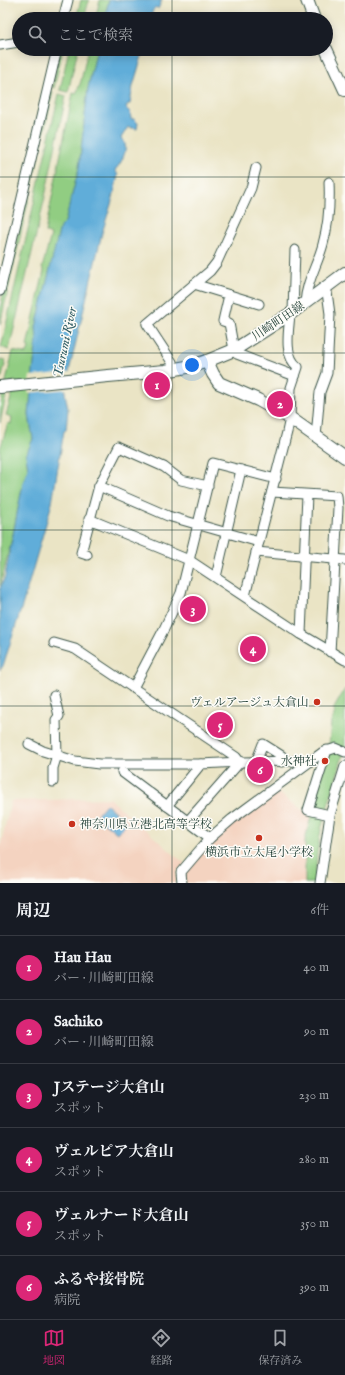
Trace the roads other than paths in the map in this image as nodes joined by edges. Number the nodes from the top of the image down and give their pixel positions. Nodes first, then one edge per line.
1 (68, 0) edge
2 (307, 0) edge
3 (65, 12) edge
4 (311, 12) edge
5 (12, 43) edge
6 (0, 45) edge
7 (55, 56) edge
8 (329, 56) edge
9 (345, 90) edge
10 (256, 168) dead end
11 (329, 182) dead end
12 (295, 250) dead end
13 (345, 273) edge
14 (194, 284) junction
15 (324, 288) junction
16 (0, 291) edge
17 (228, 295) junction
18 (304, 303) junction
19 (259, 304) dead end
20 (291, 313) junction
21 (234, 350) junction
22 (208, 361) junction
23 (174, 370) junction
24 (295, 376) junction
25 (0, 387) edge
26 (290, 418) junction
27 (316, 436) junction
28 (345, 457) edge
29 (242, 470) junction
30 (276, 479) junction
31 (99, 486) junction
32 (208, 486) junction
33 (272, 492) junction
34 (307, 495) junction
35 (89, 519) junction
36 (198, 524) junction
37 (226, 532) junction
38 (259, 542) junction
39 (256, 552) junction
40 (87, 555) dead end
41 (305, 556) junction
42 (335, 559) junction
43 (189, 560) junction
44 (345, 560) edge
45 (216, 577) junction
46 (244, 596) junction
47 (302, 634) junction
48 (54, 643) dead end
49 (330, 652) junction
50 (345, 660) edge
51 (133, 688) junction
52 (54, 694) dead end
53 (29, 744) dead end
54 (326, 750) junction
55 (345, 752) edge
56 (57, 755) junction
57 (240, 762) junction
58 (256, 762) junction
59 (282, 762) junction
60 (309, 762) junction
61 (201, 764) junction
62 (345, 766) edge
63 (122, 772) dead end
64 (53, 782) dead end
65 (167, 806) junction
66 (330, 815) junction
67 (188, 821) junction
68 (210, 838) junction
69 (182, 883) edge
70 (320, 883) edge

1 - 3 street
2 - 4 main road
5 - 6 street
7 - 16 street
8 - 9 main road
10 - 14 street
11 - 18 street
12 - 20 street
13 - 15 main road, 川崎町田線
14 - 17 street
14 - 23 street
15 - 18 main road, 川崎町田線
15 - 27 street
17 - 19 street
17 - 21 street
18 - 20 main road, 川崎町田線
20 - 21 main road, 川崎町田線
20 - 24 street
21 - 22 main road, 川崎町田線
21 - 24 street
22 - 23 main road, 川崎町田線
22 - 26 main road
23 - 25 main road, 川崎町田線
24 - 26 street
26 - 27 main road
26 - 30 street
27 - 28 main road
29 - 30 street
29 - 32 street
29 - 37 street
30 - 33 street
31 - 32 street
31 - 35 street
31 - 36 street
32 - 36 street
33 - 34 street
33 - 38 street
34 - 41 street
34 - 42 street
35 - 40 street
35 - 43 street
36 - 37 street
36 - 43 street
37 - 38 street
37 - 45 street
38 - 39 street
39 - 41 street
39 - 46 street
41 - 42 street
41 - 47 street
42 - 44 street
42 - 49 street
43 - 45 street
43 - 51 street
45 - 46 street
46 - 47 street
47 - 49 street
48 - 51 street
49 - 50 street
51 - 57 street
52 - 56 street
53 - 56 street
54 - 55 street
54 - 60 street
54 - 66 street
56 - 61 street
56 - 64 street
57 - 58 street
57 - 61 street
57 - 67 street
58 - 59 street
58 - 59 street
59 - 60 street
60 - 68 street
61 - 65 street
62 - 66 street
63 - 65 street
65 - 67 street
66 - 70 street
67 - 68 street
68 - 69 street

